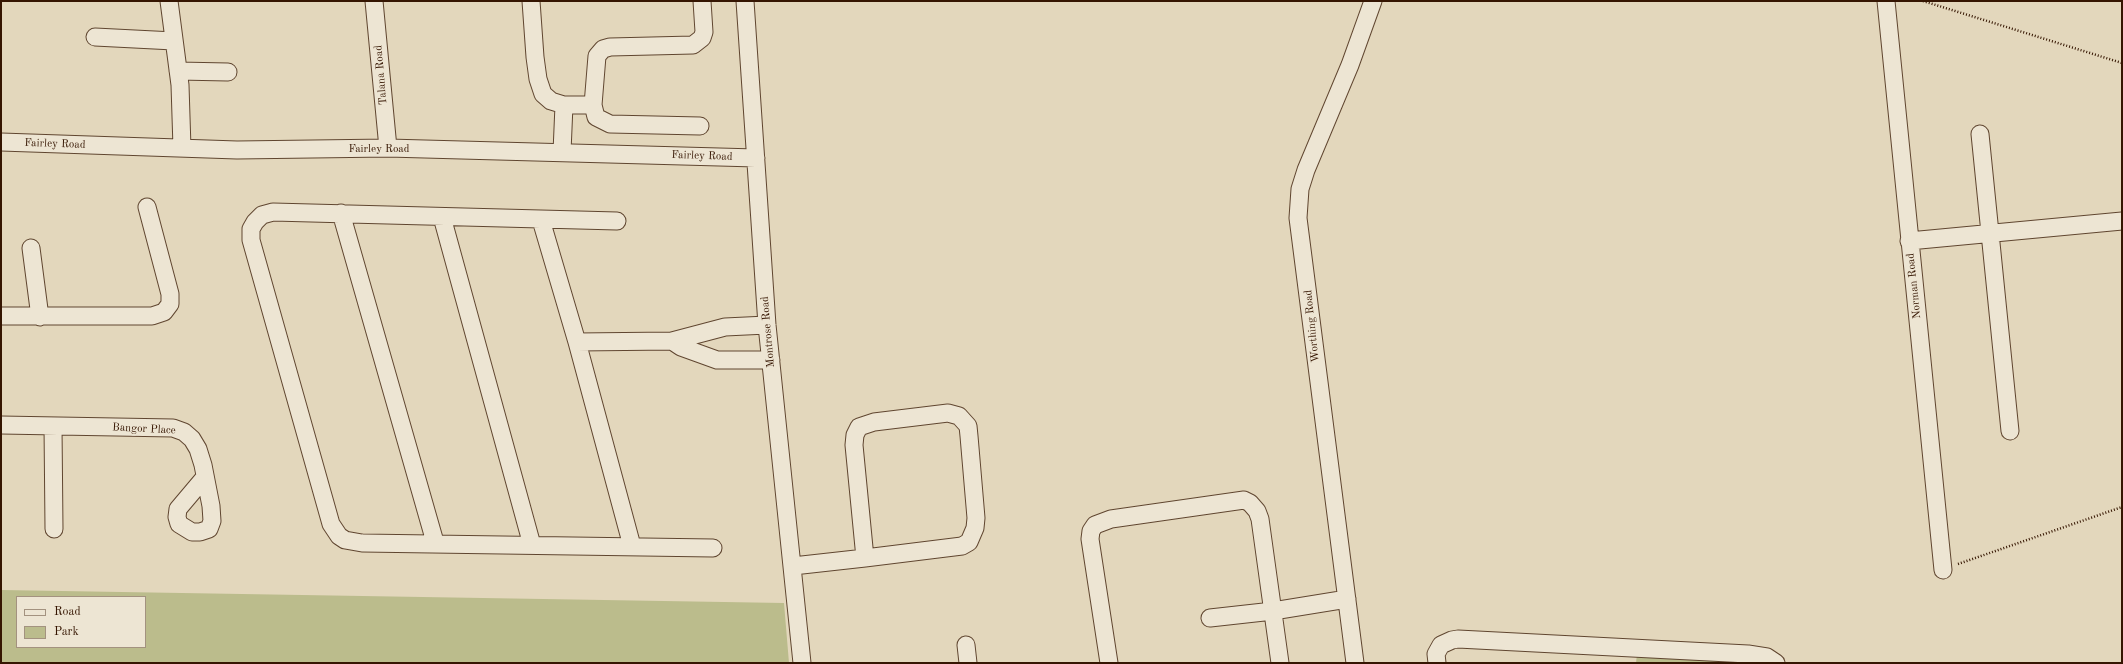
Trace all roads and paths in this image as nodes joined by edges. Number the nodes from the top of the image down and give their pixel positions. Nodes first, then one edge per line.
1 (169, 1) edge
2 (374, 1) edge
3 (531, 1) edge
4 (702, 1) edge
5 (745, 1) edge
6 (1373, 1) edge
7 (1886, 1) edge
8 (1923, 1) edge
9 (95, 37) dead end
10 (174, 42) junction
11 (2122, 63) edge
12 (178, 71) junction
13 (228, 72) dead end
14 (593, 104) junction
15 (564, 105) junction
16 (700, 126) dead end
17 (1980, 134) dead end
18 (1, 142) edge
19 (182, 148) junction
20 (388, 148) junction
21 (562, 152) junction
22 (756, 158) junction
23 (147, 207) dead end
24 (341, 213) junction
25 (442, 217) junction
26 (541, 220) junction
27 (617, 221) dead end
28 (2122, 221) edge
29 (1990, 233) junction
30 (1909, 241) junction
31 (31, 248) dead end
32 (1, 316) edge
33 (40, 317) junction
34 (767, 326) junction
35 (672, 341) junction
36 (577, 342) junction
37 (771, 360) junction
38 (1, 425) edge
39 (53, 426) junction
40 (2010, 431) dead end
41 (205, 476) dead end
42 (2122, 507) edge
43 (54, 529) dead end
44 (435, 542) junction
45 (532, 545) junction
46 (632, 546) junction
47 (713, 548) dead end
48 (865, 558) junction
49 (793, 566) junction
50 (1943, 570) joint
51 (1347, 599) junction
52 (1273, 612) junction
53 (1210, 618) dead end
54 (966, 645) dead end
55 (802, 663) edge
56 (968, 663) edge
57 (1109, 663) edge
58 (1280, 663) edge
59 (1355, 663) edge
60 (1437, 663) edge
61 (1776, 663) edge

1 - 10 street
2 - 20 street, Talana Road
3 - 15 street
4 - 14 street
5 - 22 street, Montrose Road
6 - 51 street, Worthing Road
7 - 30 street, Norman Road
8 - 11 path
9 - 10 street
10 - 12 street
12 - 13 street
12 - 19 street
14 - 15 street
14 - 16 street
15 - 21 street
17 - 29 street
18 - 19 street, Fairley Road
19 - 20 street, Fairley Road
20 - 21 street, Fairley Road
21 - 22 street, Fairley Road
22 - 34 street, Montrose Road
23 - 33 street
24 - 25 street
24 - 44 street
24 - 44 street
25 - 26 street
25 - 45 street
26 - 27 street
26 - 36 street
28 - 29 street
29 - 30 street
29 - 40 street
30 - 50 street, Norman Road
31 - 33 street
32 - 33 street
34 - 35 street
34 - 37 street, Montrose Road
35 - 36 street
35 - 37 street
36 - 46 street
37 - 49 street, Montrose Road
38 - 39 street, Bangor Place
39 - 41 street, Bangor Place
39 - 43 street
42 - 50 path
44 - 45 street
45 - 46 street
46 - 47 street
48 - 48 street
48 - 49 street
49 - 55 street, Montrose Road
51 - 52 street
51 - 59 street, Worthing Road
52 - 53 street
52 - 57 street
52 - 58 street
54 - 56 street
60 - 61 street

